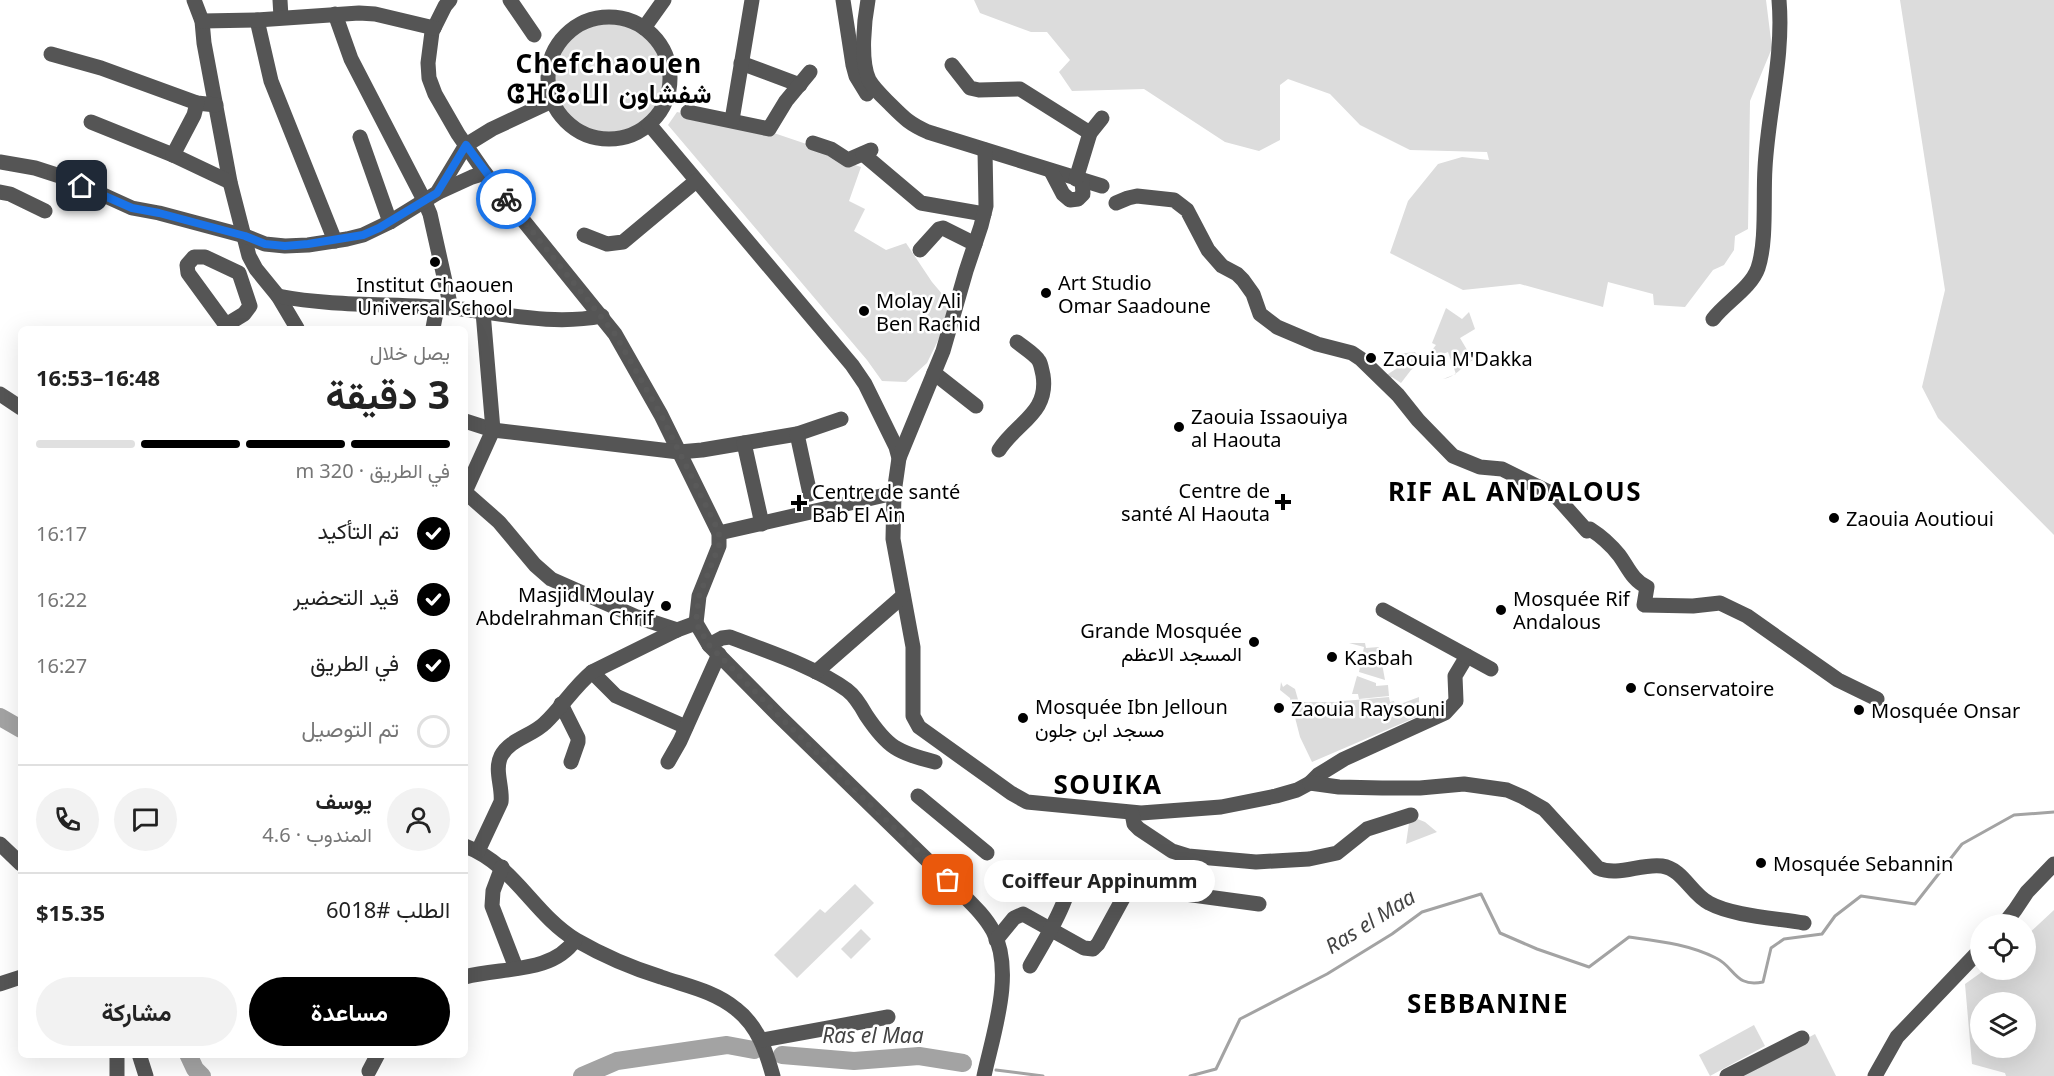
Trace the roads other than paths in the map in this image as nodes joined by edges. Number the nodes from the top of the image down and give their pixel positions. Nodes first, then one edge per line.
1 (194, 0) edge
2 (280, 0) edge
3 (450, 0) edge
4 (510, 0) edge
5 (664, 0) edge
6 (752, 0) edge
7 (843, 0) edge
8 (868, 0) edge
9 (1779, 0) edge
10 (335, 14) junction
11 (281, 17) junction
12 (257, 20) junction
13 (202, 21) junction
14 (434, 28) junction
15 (644, 28) junction
16 (534, 35) dead end
17 (51, 54) dead end
18 (741, 63) junction
19 (952, 65) dead end
20 (810, 72) dead end
21 (800, 85) junction
22 (552, 101) junction
23 (197, 102) junction
24 (216, 105) junction
25 (688, 112) dead end
26 (1102, 118) dead end
27 (732, 120) junction
28 (91, 122) dead end
29 (908, 123) junction
30 (649, 124) junction
31 (1090, 133) junction
32 (360, 137) dead end
33 (813, 143) dead end
34 (466, 145) junction
35 (985, 150) junction
36 (173, 155) junction
37 (0, 162) edge
38 (1051, 171) junction
39 (485, 173) junction
40 (1079, 180) junction
41 (696, 181) junction
42 (230, 182) junction
43 (1102, 186) dead end
44 (0, 192) edge
45 (431, 197) junction
46 (1116, 203) dead end
47 (45, 210) dead end
48 (984, 214) junction
49 (390, 222) junction
50 (584, 235) dead end
51 (245, 236) junction
52 (335, 241) junction
53 (975, 244) junction
54 (920, 250) dead end
55 (278, 296) junction
56 (444, 308) junction
57 (483, 312) junction
58 (602, 316) junction
59 (1713, 319) dead end
60 (226, 326) edge
61 (228, 326) edge
62 (296, 326) edge
63 (434, 326) edge
64 (1017, 342) dead end
65 (934, 373) junction
66 (0, 393) edge
67 (18, 406) edge
68 (976, 406) dead end
69 (841, 419) dead end
70 (468, 422) edge
71 (493, 430) junction
72 (797, 434) junction
73 (744, 443) junction
74 (999, 450) dead end
75 (679, 452) junction
76 (899, 458) junction
77 (468, 485) edge
78 (810, 494) dead end
79 (894, 494) junction
80 (468, 495) edge
81 (762, 524) junction
82 (719, 533) junction
83 (903, 596) junction
84 (1383, 610) dead end
85 (696, 623) junction
86 (677, 630) junction
87 (714, 650) junction
88 (1467, 656) junction
89 (1491, 669) dead end
90 (592, 672) junction
91 (816, 672) junction
92 (1877, 699) dead end
93 (561, 704) junction
94 (686, 727) junction
95 (571, 762) dead end
96 (668, 762) dead end
97 (935, 762) dead end
98 (1310, 783) junction
99 (918, 796) dead end
100 (1132, 813) junction
101 (1411, 815) dead end
102 (0, 844) edge
103 (472, 849) edge
104 (987, 853) dead end
105 (18, 861) edge
106 (2054, 864) edge
107 (502, 867) junction
108 (1102, 870) dead end
109 (1259, 904) dead end
110 (2012, 914) edge
111 (1804, 923) dead end
112 (1051, 929) junction
113 (575, 940) junction
114 (996, 940) junction
115 (1970, 961) edge
116 (1030, 966) dead end
117 (516, 968) junction
118 (468, 976) edge
119 (18, 978) edge
120 (0, 984) edge
121 (888, 1017) dead end
122 (1802, 1038) dead end
123 (762, 1040) junction
124 (117, 1058) edge
125 (140, 1058) edge
126 (376, 1058) edge
127 (369, 1071) dead end
128 (117, 1076) edge
129 (146, 1076) edge
130 (773, 1076) edge
131 (984, 1076) edge
132 (1727, 1076) edge
133 (1875, 1076) edge

1 - 13 street
2 - 11 street
3 - 14 street
4 - 16 street
5 - 15 street
6 - 18 street
7 - 29 street
8 - 29 street
9 - 59 street
10 - 11 street
10 - 14 street
10 - 45 street
11 - 12 street
12 - 13 street
12 - 52 street
13 - 24 street
14 - 34 street
15 - 22 street
15 - 30 street
17 - 23 street
18 - 21 street
18 - 27 street
19 - 31 street
20 - 21 street
21 - 27 street
22 - 30 street
22 - 34 street
23 - 24 street
23 - 36 street
24 - 42 street
25 - 27 street
26 - 31 street
28 - 36 street
29 - 35 street
30 - 41 street
31 - 40 street
32 - 49 street
33 - 48 street
34 - 39 street
34 - 45 street
35 - 38 street
35 - 48 street
36 - 42 street
37 - 51 street
38 - 40 street
38 - 40 street
39 - 45 street
39 - 58 street
40 - 43 street
41 - 50 street
41 - 76 street
42 - 51 street
44 - 47 street
45 - 49 street
45 - 56 street
46 - 92 street
48 - 53 street
49 - 52 street
51 - 52 street
51 - 55 street
53 - 54 street
53 - 65 street
55 - 56 street
55 - 62 street
56 - 57 street
56 - 63 street
57 - 58 street
57 - 71 street
58 - 75 street
60 - 61 street
64 - 74 street
65 - 68 street
65 - 76 street
66 - 67 street
69 - 72 street
70 - 71 street
71 - 75 street
71 - 77 street
72 - 73 street
72 - 78 street
73 - 75 street
73 - 81 street
75 - 82 street
76 - 79 street
79 - 81 street
79 - 83 street
80 - 86 street
81 - 82 street
82 - 85 street
83 - 91 street
83 - 100 street
84 - 88 street
85 - 86 street
85 - 87 street
86 - 90 street
87 - 91 street
87 - 94 street
87 - 114 street
88 - 89 street
88 - 98 street
90 - 93 street
90 - 94 street
91 - 97 street
93 - 95 street
93 - 103 street
94 - 96 street
98 - 100 street
98 - 111 street
99 - 104 street
100 - 101 street
102 - 105 street
103 - 107 street
106 - 110 street
107 - 113 street
107 - 117 street
108 - 112 street
109 - 112 street
112 - 114 street
112 - 116 street
113 - 117 street
113 - 123 street
114 - 131 street
115 - 133 street
117 - 118 street
119 - 120 street
121 - 123 street
122 - 132 street
123 - 130 street
124 - 128 street
125 - 129 street
126 - 127 street

